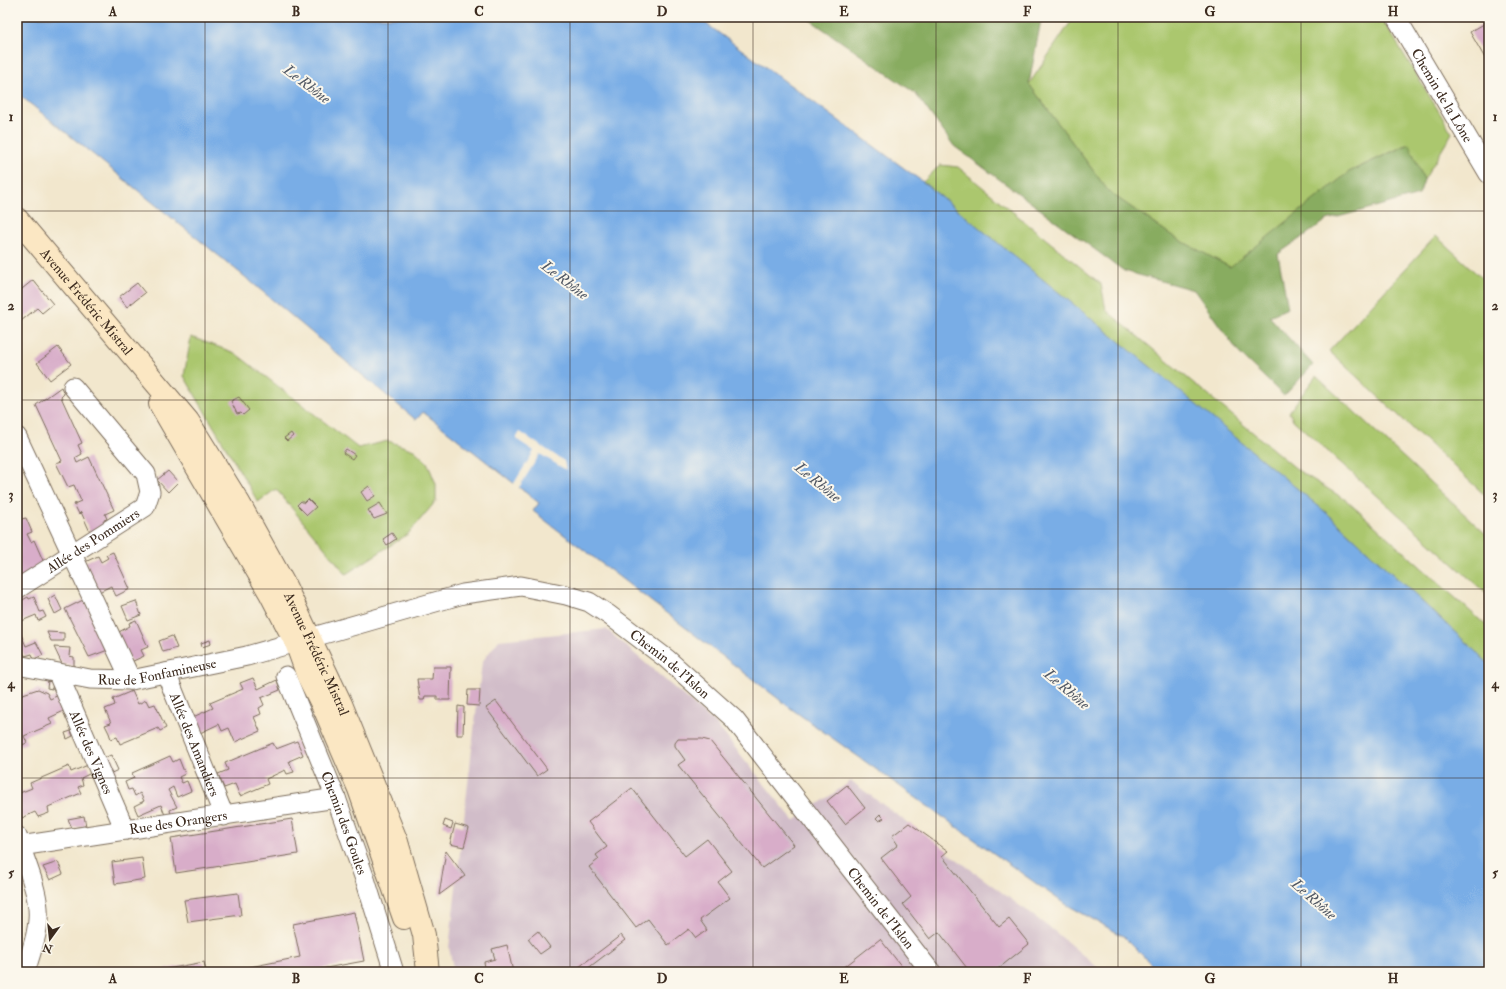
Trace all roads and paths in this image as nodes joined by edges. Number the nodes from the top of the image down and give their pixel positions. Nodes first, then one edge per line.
1 (1396, 17) edge
2 (1489, 174) edge
3 (17, 219) edge
4 (73, 387) dead end
5 (17, 437) edge
6 (71, 554) junction
7 (17, 589) edge
8 (304, 641) junction
9 (17, 666) edge
10 (166, 673) junction
11 (58, 674) junction
12 (286, 676) dead end
13 (131, 680) junction
14 (336, 798) junction
15 (224, 816) junction
16 (125, 830) junction
17 (19, 841) edge
18 (25, 972) edge
19 (394, 972) edge
20 (423, 972) edge
21 (428, 972) edge
22 (931, 972) edge

1 - 2 street, Chemin de la Lône
3 - 8 main road, Avenue Frédéric Mistral
4 - 6 street, Allée des Pommiers
5 - 6 street
6 - 7 street, Allée des Pommiers
6 - 13 street
8 - 10 street, Rue de Fonfamineuse
8 - 20 main road, Avenue Frédéric Mistral
8 - 21 main road, Avenue Frédéric Mistral
8 - 22 street, Chemin de l'Islon
9 - 11 street, Rue de Fonfamineuse
10 - 13 street, Rue de Fonfamineuse
10 - 15 street, Allée des Amandiers
11 - 13 street, Rue de Fonfamineuse
11 - 16 street, Allée des Vignes
12 - 14 street, Chemin des Goules
14 - 15 street, Rue des Orangers
14 - 19 street, Chemin des Goules
15 - 16 street, Rue des Orangers
16 - 17 street, Rue des Orangers
17 - 18 street

